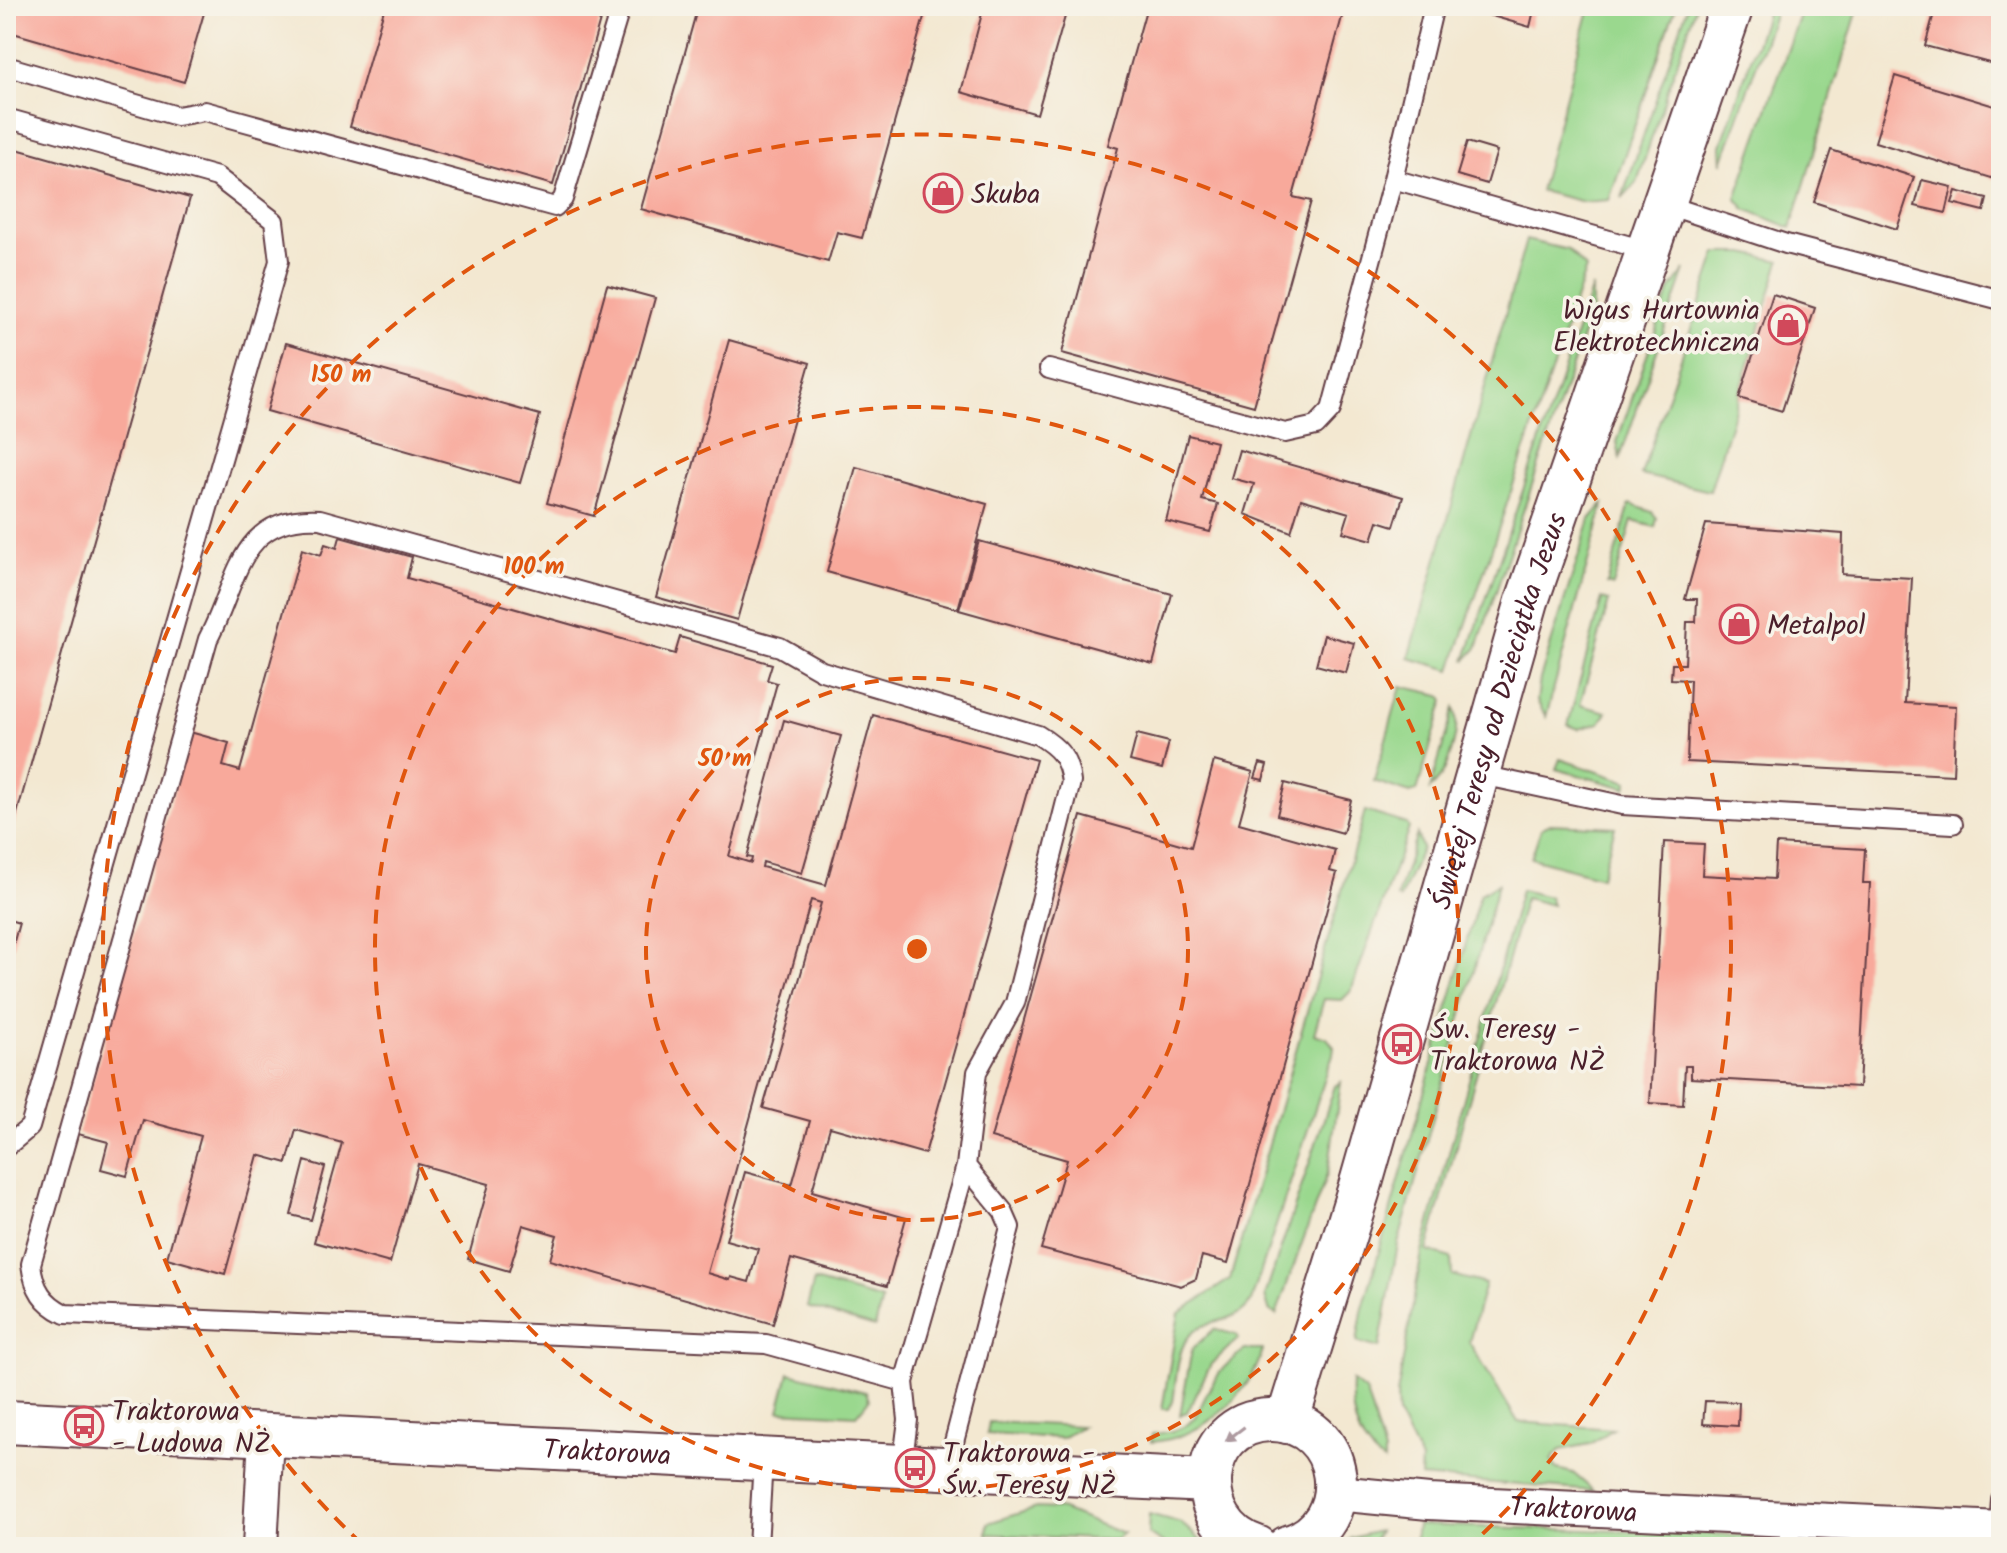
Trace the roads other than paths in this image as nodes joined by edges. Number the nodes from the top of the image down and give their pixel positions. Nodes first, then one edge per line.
1 (621, 6) edge
2 (1434, 6) edge
3 (1732, 6) edge
4 (6, 66) edge
5 (6, 118) edge
6 (1393, 179) junction
7 (1664, 204) junction
8 (1648, 251) junction
9 (2001, 300) edge
10 (1049, 369) dead end
11 (1477, 774) junction
12 (1953, 824) dead end
13 (6, 1147) edge
14 (966, 1166) junction
15 (904, 1382) junction
16 (6, 1422) edge
17 (1287, 1422) junction
18 (266, 1437) junction
19 (763, 1460) junction
20 (902, 1467) junction
21 (947, 1469) junction
22 (1208, 1481) junction
23 (1336, 1493) junction
24 (2000, 1519) edge
25 (1790, 1533) edge
26 (260, 1547) edge
27 (758, 1547) edge
28 (1257, 1547) edge
29 (1288, 1547) edge

1 - 4 lane
2 - 6 lane
3 - 7 street, Świętej Teresy od Dzieciątka Jezus
5 - 13 lane
6 - 8 lane
6 - 10 lane
7 - 8 street, Świętej Teresy od Dzieciątka Jezus
7 - 9 lane
8 - 11 street, Świętej Teresy od Dzieciątka Jezus
11 - 12 lane
11 - 17 street, Świętej Teresy od Dzieciątka Jezus
14 - 15 lane
14 - 15 lane
14 - 21 lane
15 - 20 lane
16 - 18 street, Traktorowa
17 -> 22 street
17 - 23 street
18 - 19 street, Traktorowa
18 - 26 street
19 - 20 street, Traktorowa
19 - 27 lane
20 - 21 street, Traktorowa
21 - 22 street, Traktorowa
22 - 28 street
23 - 25 street, Traktorowa
23 - 29 street
24 - 25 street, Traktorowa

